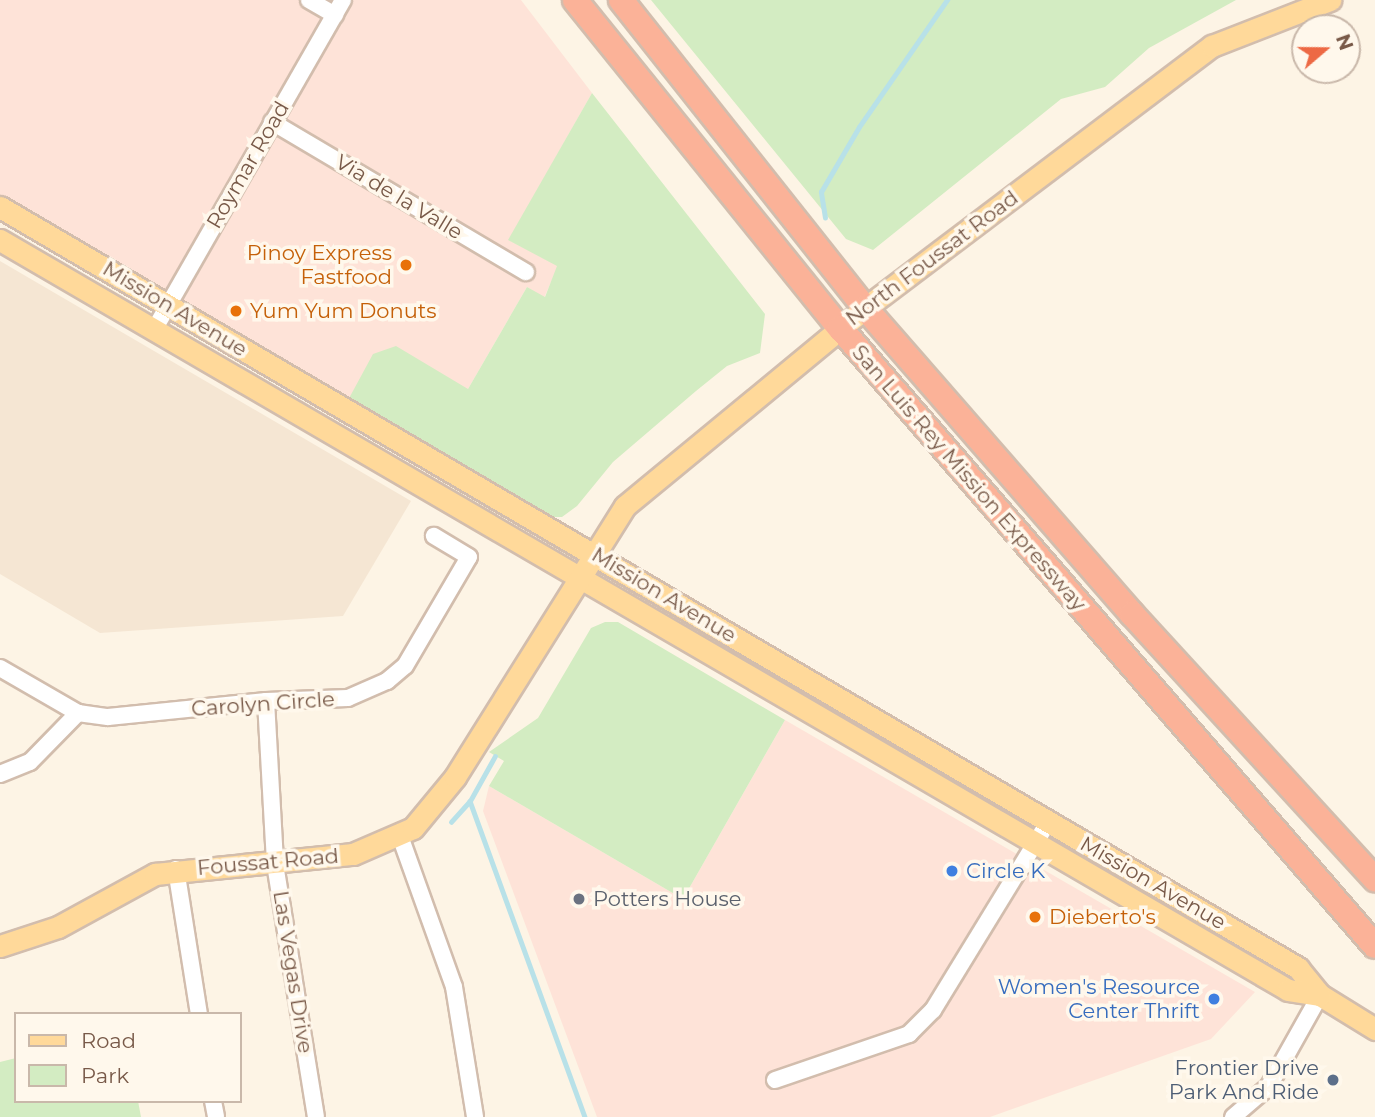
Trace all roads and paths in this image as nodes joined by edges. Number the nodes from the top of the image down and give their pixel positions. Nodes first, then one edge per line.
1 (309, 0) edge
2 (343, 0) edge
3 (575, 0) edge
4 (621, 0) edge
5 (1330, 0) edge
6 (335, 15) junction
7 (272, 122) junction
8 (3, 212) edge
9 (0, 240) edge
10 (526, 272) dead end
11 (167, 306) junction
12 (864, 308) junction
13 (840, 328) junction
14 (154, 330) junction
15 (434, 536) dead end
16 (595, 554) junction
17 (582, 577) junction
18 (0, 668) edge
19 (266, 701) junction
20 (78, 713) junction
21 (0, 774) edge
22 (1048, 822) junction
23 (400, 836) junction
24 (1036, 842) junction
25 (275, 864) junction
26 (176, 869) junction
27 (1375, 878) edge
28 (0, 946) edge
29 (1375, 946) edge
30 (1320, 995) junction
31 (199, 1012) edge
32 (1375, 1029) edge
33 (775, 1080) dead end
34 (316, 1117) edge
35 (475, 1117) edge
36 (1233, 1117) edge

1 - 6 street
2 - 6 street, Roymar Road
3 - 13 highway, San Luis Rey Mission Expressway
4 - 12 highway, San Luis Rey Mission Expressway
5 - 12 main road, North Foussat Road
6 - 7 street, Roymar Road
7 - 10 street, Via de la Valle
7 - 11 street, Roymar Road
8 - 11 main road, Mission Avenue
9 - 14 main road, Mission Avenue
11 - 14 street, Roymar Road
11 - 16 main road, Mission Avenue
12 - 13 main road, North Foussat Road
12 - 27 highway, San Luis Rey Mission Expressway
13 - 16 main road, North Foussat Road
13 - 29 highway, San Luis Rey Mission Expressway
14 - 17 main road, Mission Avenue
15 - 19 street, Carolyn Circle
16 - 17 main road, North Foussat Road
16 - 22 main road, Mission Avenue
17 - 23 main road, Foussat Road
17 - 24 main road, Mission Avenue
18 - 20 street, Carolyn Circle
19 - 20 street, Carolyn Circle
19 - 25 street, Las Vegas Drive
20 - 21 street
22 - 24 street
22 - 30 main road, Mission Avenue
23 - 25 main road, Foussat Road
23 - 35 street
24 - 30 main road, Mission Avenue
24 - 33 street
25 - 26 main road, Foussat Road
25 - 34 street, Las Vegas Drive
26 - 28 main road, Foussat Road
26 - 31 street
30 - 32 main road, Mission Avenue
30 - 36 street

